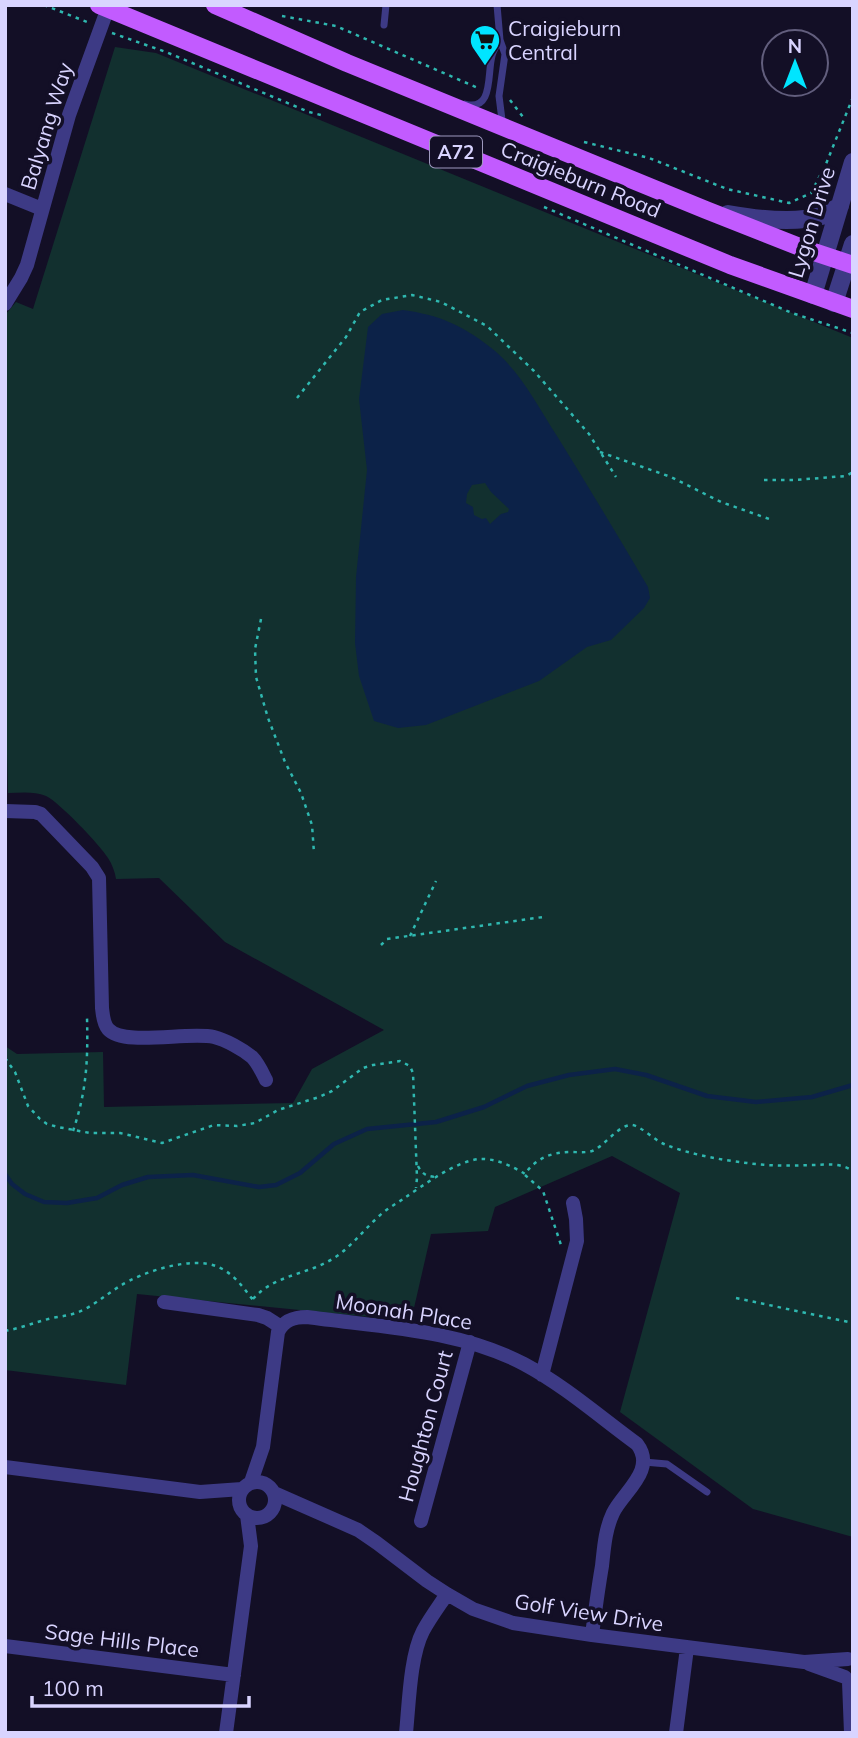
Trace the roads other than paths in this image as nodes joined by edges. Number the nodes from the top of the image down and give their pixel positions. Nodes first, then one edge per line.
1 (215, 5) edge
2 (387, 5) edge
3 (497, 5) edge
4 (105, 6) edge
5 (384, 25) dead end
6 (500, 40) junction
7 (346, 62) junction
8 (507, 128) junction
9 (853, 162) edge
10 (5, 194) edge
11 (840, 206) junction
12 (42, 209) junction
13 (706, 211) junction
14 (853, 244) edge
15 (825, 256) junction
16 (850, 264) edge
17 (813, 295) junction
18 (6, 301) edge
19 (834, 303) junction
20 (853, 309) edge
21 (5, 811) edge
22 (266, 1080) dead end
23 (573, 1203) dead end
24 (164, 1302) dead end
25 (281, 1327) junction
26 (470, 1342) junction
27 (542, 1375) junction
28 (263, 1447) junction
29 (644, 1462) junction
30 (5, 1467) edge
31 (247, 1486) junction
32 (271, 1489) junction
33 (200, 1492) junction
34 (707, 1492) dead end
35 (244, 1511) junction
36 (313, 1511) junction
37 (267, 1514) junction
38 (421, 1521) dead end
39 (251, 1546) junction
40 (447, 1594) junction
41 (592, 1635) junction
42 (5, 1646) edge
43 (687, 1648) junction
44 (851, 1656) edge
45 (804, 1662) junction
46 (234, 1675) junction
47 (849, 1681) edge
48 (852, 1728) edge
49 (226, 1733) edge
50 (406, 1733) edge
51 (676, 1733) edge

1 - 7 main road, Craigieburn Road / A72
2 - 5 lane
3 - 6 lane
4 - 12 street, Balyang Way
4 - 17 main road, Craigieburn Road / A72
6 - 7 lane
6 - 8 lane
7 - 8 main road, Craigieburn Road / A72
8 - 13 main road, Craigieburn Road / A72
9 - 11 street, Lygon Drive
10 - 12 street
11 - 13 street
11 - 15 street, Lygon Drive
12 - 18 street, Balyang Way
13 - 15 main road, Craigieburn Road / A72
14 - 16 street
15 - 16 main road, Craigieburn Road / A72
15 - 17 street, Lygon Drive
16 - 19 street
17 - 19 main road, Craigieburn Road / A72
19 - 20 main road, Craigieburn Road / A72
21 - 22 street
23 - 27 street
24 - 25 street
25 - 26 street, Moonah Place
25 - 28 street
26 - 27 street, Moonah Place
26 - 38 street, Houghton Court
27 - 29 street, Moonah Place
28 - 31 street
28 - 32 street
29 - 34 lane
29 - 41 street
30 - 33 street
31 - 32 street
31 - 33 street
31 - 35 street
32 - 36 street, Golf View Drive
32 - 37 street
33 - 35 street
35 - 37 street
35 - 39 street
36 - 37 street, Golf View Drive
36 - 40 street, Golf View Drive
37 - 39 street
39 - 46 street
40 - 41 street, Golf View Drive
40 - 50 street
41 - 43 street, Golf View Drive
42 - 46 street, Sage Hills Place
43 - 45 street, Golf View Drive
43 - 51 street
44 - 45 street, Golf View Drive
44 - 47 street
45 - 47 street, Golf View Drive
46 - 49 street
47 - 48 street

